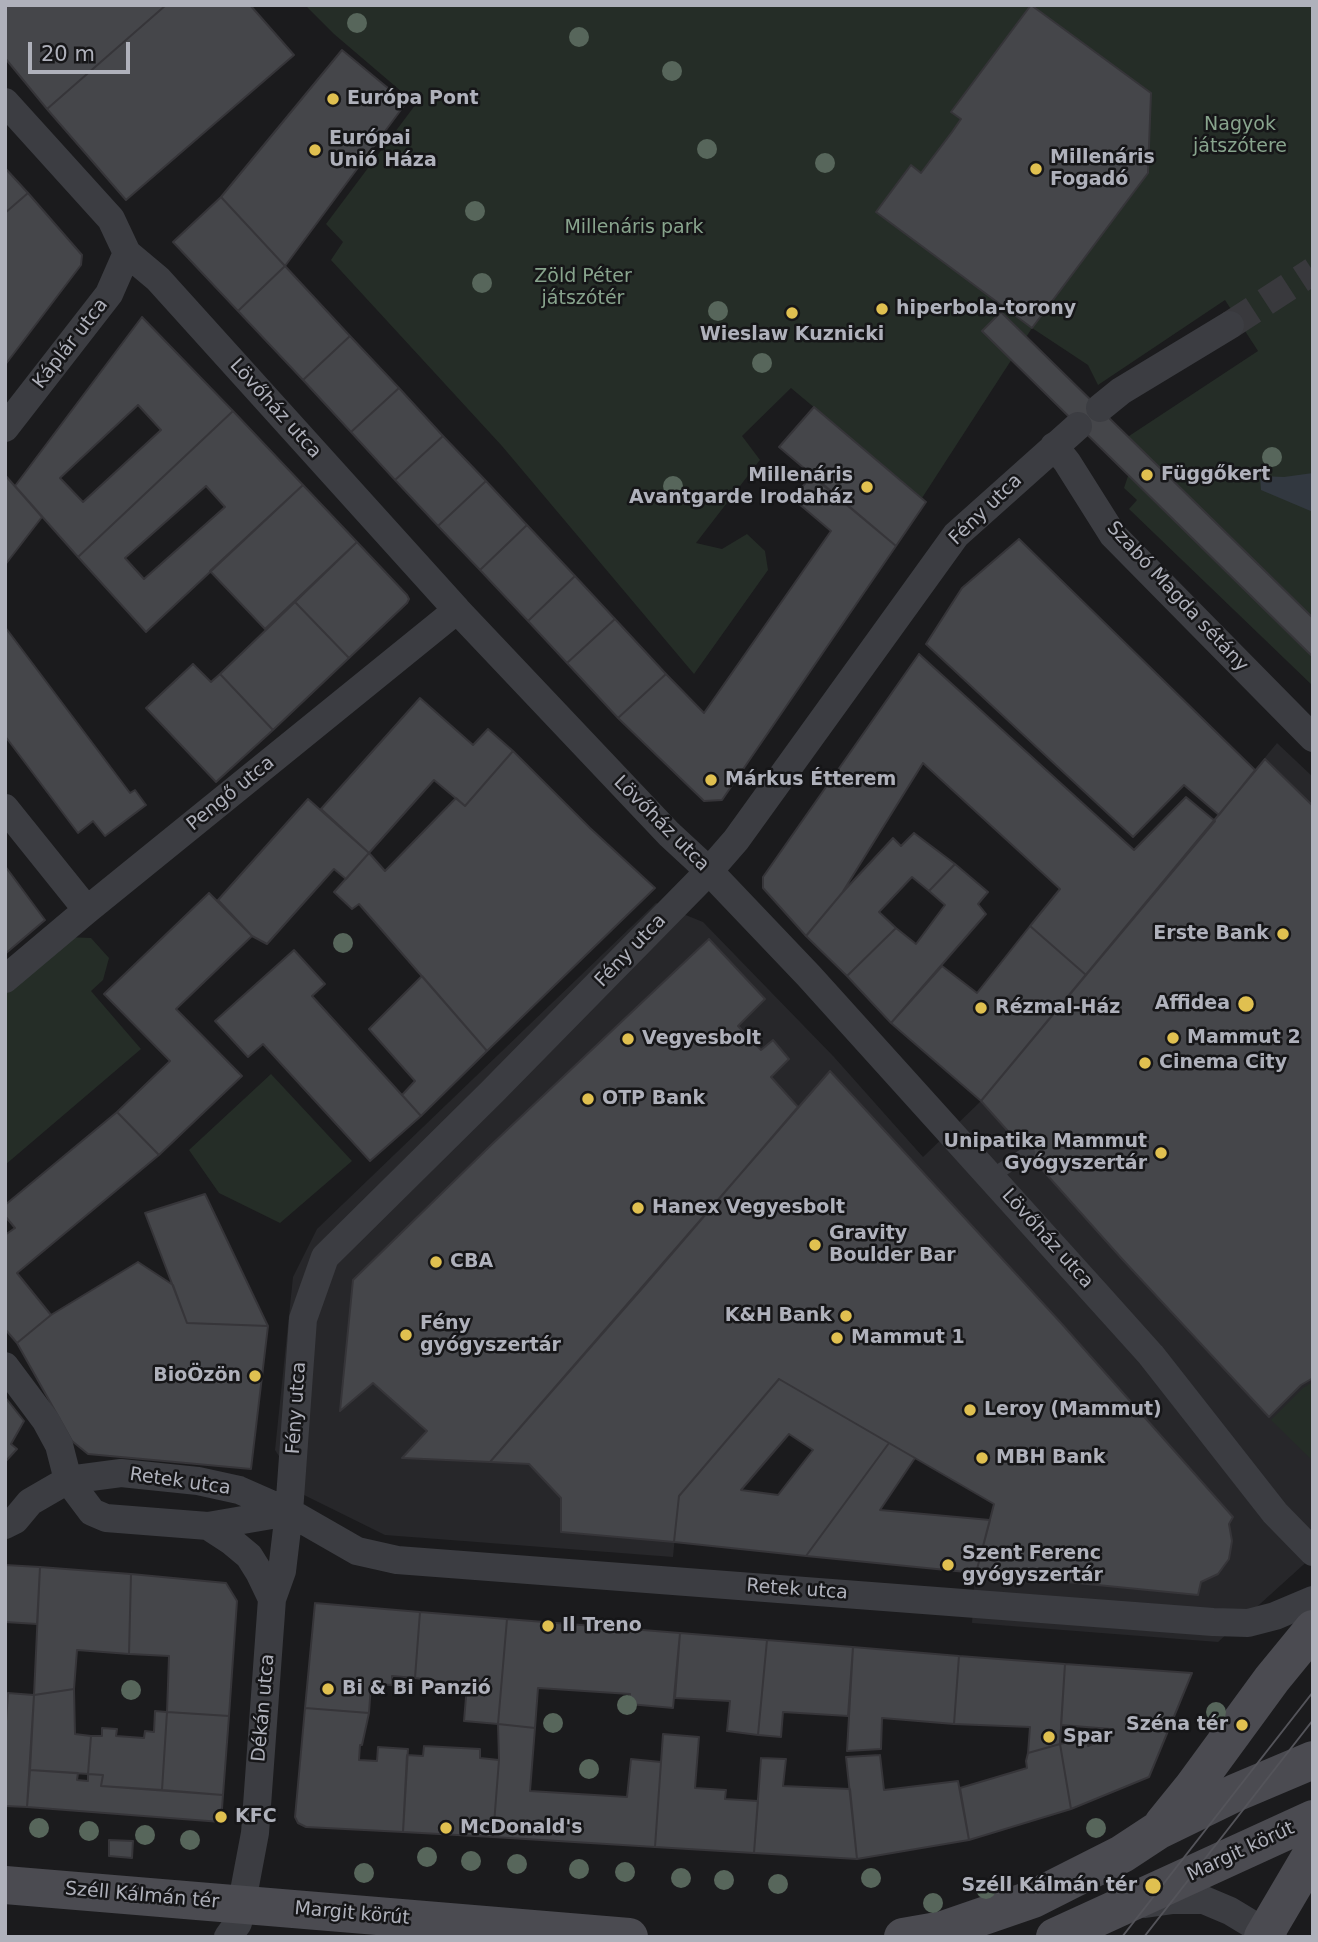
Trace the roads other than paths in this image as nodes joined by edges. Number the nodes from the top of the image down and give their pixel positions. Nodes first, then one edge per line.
1 (5, 102) edge
2 (127, 253) junction
3 (1230, 325) tunnel mouth
4 (1100, 408) dead end
5 (1078, 426) dead end
6 (5, 428) edge
7 (1054, 446) junction
8 (457, 610) junction
9 (1313, 738) edge
10 (5, 808) edge
11 (709, 871) junction
12 (87, 910) junction
13 (5, 979) edge
14 (1028, 1153) dead end
15 (990, 1177) junction
16 (5, 1366) edge
17 (68, 1480) junction
18 (289, 1512) junction
19 (5, 1525) edge
20 (208, 1526) junction
21 (1313, 1552) edge
22 (272, 1599) junction
23 (1313, 1600) edge
24 (1313, 1629) edge
25 (1313, 1760) edge
26 (1313, 1819) edge
27 (1157, 1831) junction
28 (1313, 1852) edge
29 (5, 1885) edge
30 (1124, 1906) junction
31 (235, 1920) edge
32 (947, 1933) edge
33 (1268, 1935) edge
34 (629, 1937) edge
35 (903, 1937) edge
36 (1055, 1937) edge

1 - 2 street, Lövőház utca
2 - 6 street, Káplár utca
2 - 8 street, Lövőház utca
3 - 4 street
5 - 7 street, Fény utca
7 - 9 street, Szabó Magda sétány
7 - 11 street, Fény utca
8 - 11 street, Lövőház utca
8 - 12 street, Pengő utca
10 - 12 street
11 - 15 street, Lövőház utca
11 - 18 street, Fény utca
12 - 13 street, Pengő utca
14 - 15 lane
15 - 21 street, Lövőház utca
16 - 17 street
17 - 18 street, Retek utca
17 - 19 street, Retek utca
17 - 20 street, Retek utca
18 - 20 street, Retek utca
18 - 22 street, Dékán utca
18 - 23 street, Retek utca
20 - 22 street, Retek utca
22 - 31 street, Dékán utca
24 - 27 main road
25 - 27 main road
26 - 30 main road, Margit körút
27 - 32 main road
28 - 33 main road
29 - 31 main road, Széll Kálmán tér
30 - 33 street
30 - 36 main road, Margit körút
31 - 34 main road, Margit körút
32 - 35 main road

